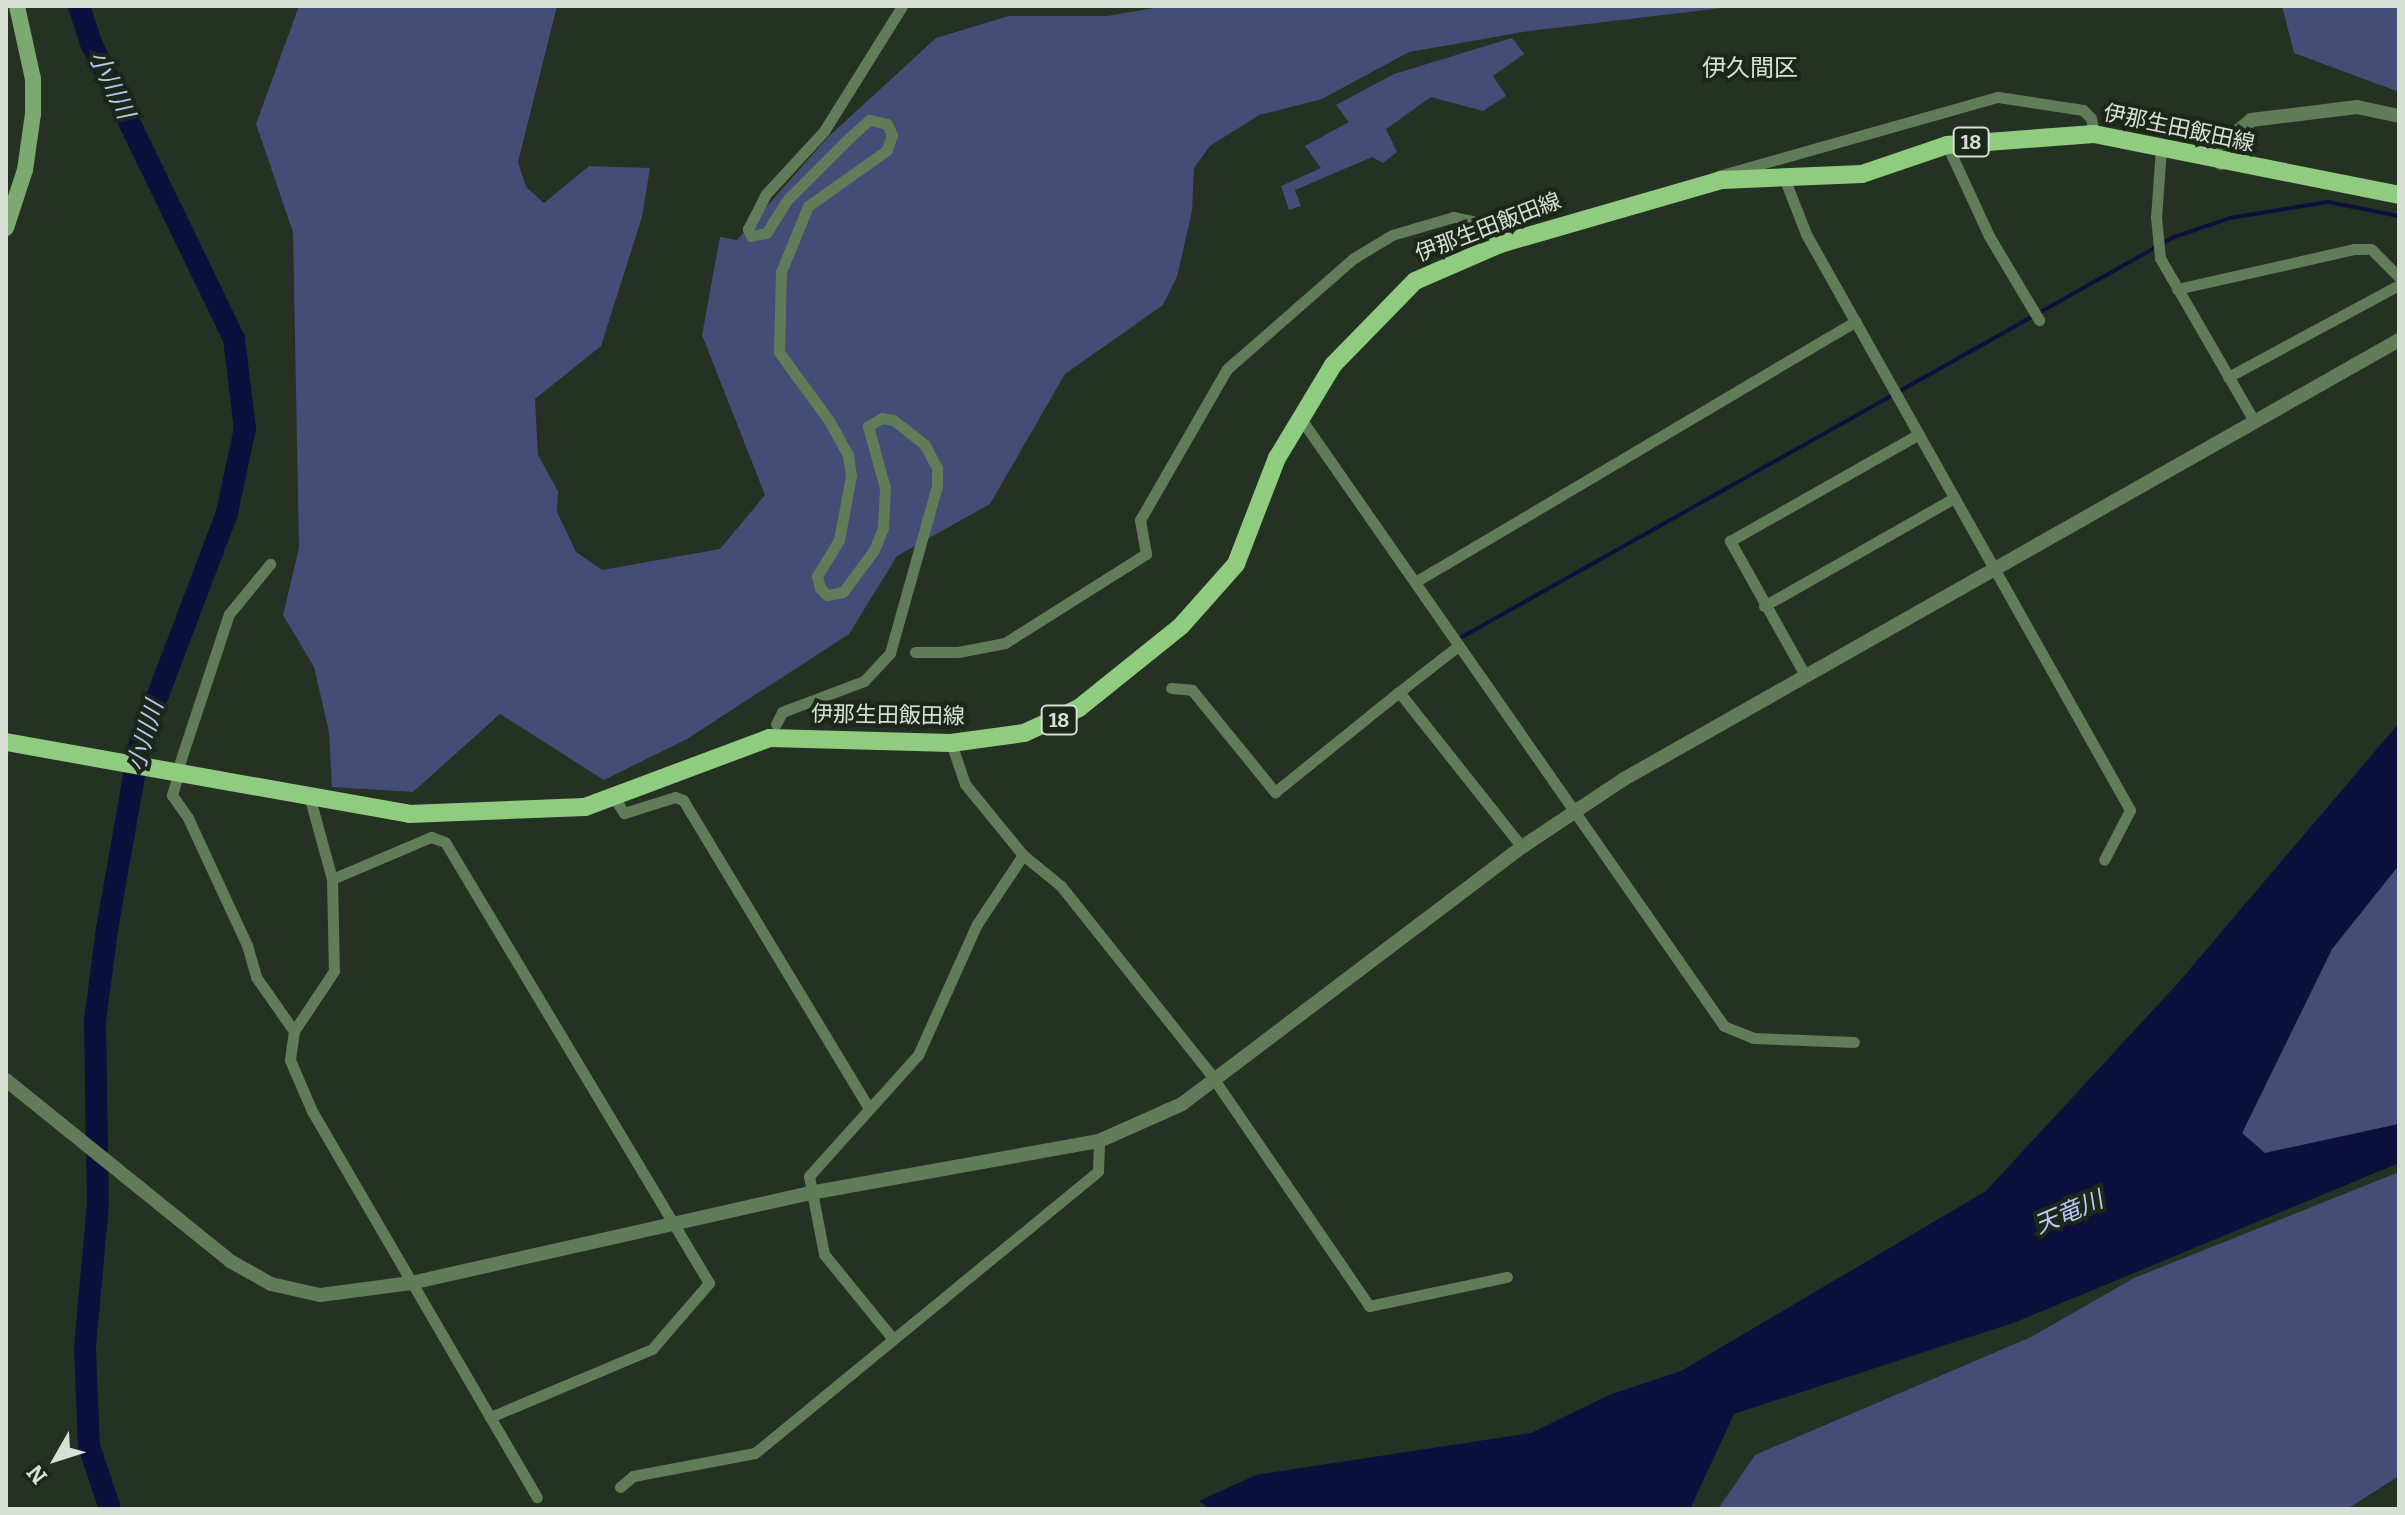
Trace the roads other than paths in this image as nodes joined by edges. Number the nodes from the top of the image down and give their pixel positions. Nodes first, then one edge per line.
1 (902, 6) edge
2 (14, 7) edge
3 (2399, 116) edge
4 (2094, 134) junction
5 (1947, 145) junction
6 (2161, 148) junction
7 (2221, 163) junction
8 (1785, 180) junction
9 (1708, 183) junction
10 (2399, 195) edge
11 (6, 228) edge
12 (1500, 244) junction
13 (2399, 277) edge
14 (2399, 285) edge
15 (2177, 289) junction
16 (2036, 316) dead end
17 (1856, 321) junction
18 (2399, 340) edge
19 (2228, 377) junction
20 (1301, 419) junction
21 (2254, 421) junction
22 (1919, 434) junction
23 (1954, 498) junction
24 (270, 564) dead end
25 (1993, 569) junction
26 (1415, 582) junction
27 (1764, 606) junction
28 (1458, 646) junction
29 (915, 652) dead end
30 (1805, 675) junction
31 (1171, 688) dead end
32 (1399, 692) junction
33 (776, 724) dead end
34 (6, 742) edge
35 (951, 743) junction
36 (176, 771) junction
37 (310, 799) junction
38 (615, 799) junction
39 (1572, 813) junction
40 (1522, 847) junction
41 (1023, 855) junction
42 (2104, 860) dead end
43 (332, 879) junction
44 (294, 1031) junction
45 (1854, 1042) dead end
46 (1214, 1079) junction
47 (6, 1080) edge
48 (868, 1107) junction
49 (1099, 1141) junction
50 (810, 1193) junction
51 (676, 1223) junction
52 (1507, 1277) dead end
53 (411, 1283) junction
54 (893, 1339) junction
55 (490, 1417) junction
56 (620, 1487) dead end
57 (537, 1497) dead end

1 - 33 street
2 - 11 main road
3 - 7 street
4 - 5 main road, 伊那生田飯田線 / 18
4 - 6 main road, 伊那生田飯田線 / 18
4 - 9 street
5 - 8 main road, 伊那生田飯田線 / 18
5 - 16 street
6 - 7 main road, 伊那生田飯田線 / 18
6 - 15 street
7 - 10 main road, 伊那生田飯田線 / 18
8 - 9 main road, 伊那生田飯田線 / 18
8 - 17 street
9 - 12 main road, 伊那生田飯田線 / 18
12 - 20 main road, 伊那生田飯田線 / 18
12 - 29 street
13 - 15 street
14 - 19 street
15 - 19 street
17 - 22 street
17 - 26 street
18 - 21 street
19 - 21 street
20 - 26 street
20 - 35 main road, 伊那生田飯田線 / 18
21 - 25 street
22 - 23 street
22 - 27 street
23 - 25 street
23 - 27 street
24 - 36 street
25 - 30 street
25 - 42 street
26 - 28 street
27 - 30 street
28 - 32 street
28 - 39 street
30 - 39 street
31 - 32 street
32 - 40 street
34 - 36 main road, 伊那生田飯田線 / 18
35 - 38 main road, 伊那生田飯田線 / 18
35 - 41 street
36 - 37 main road, 伊那生田飯田線 / 18
36 - 44 street
37 - 38 main road, 伊那生田飯田線 / 18
37 - 43 street
38 - 48 street
39 - 40 street
39 - 45 street
40 - 46 street
41 - 46 street
41 - 48 street
43 - 44 street
43 - 51 street
44 - 53 street
46 - 49 street
46 - 52 street
47 - 53 street
48 - 50 street
49 - 50 street
49 - 54 street
50 - 51 street
50 - 54 street
51 - 53 street
51 - 55 street
53 - 55 street
54 - 56 street
55 - 57 street

